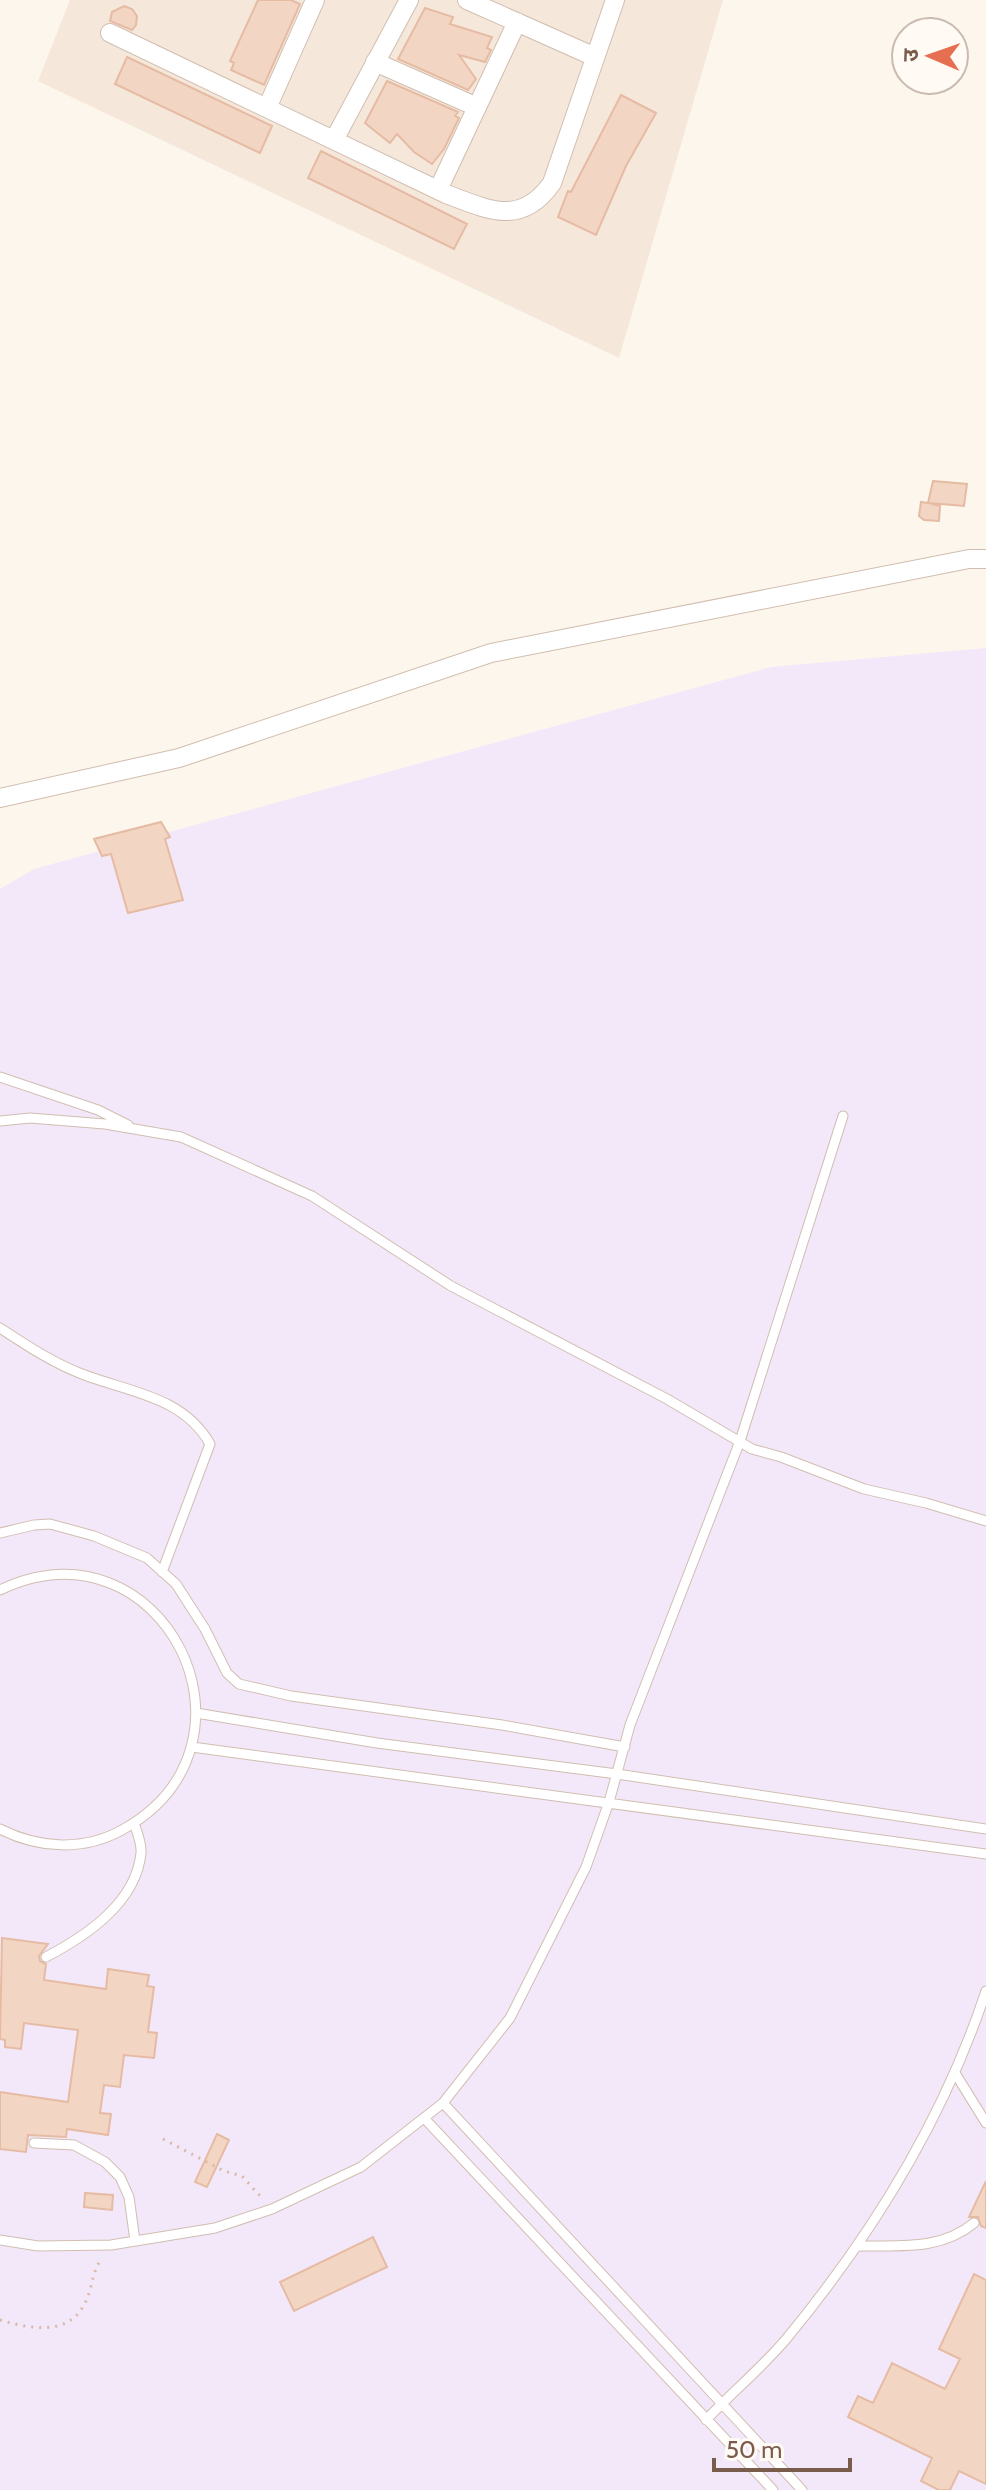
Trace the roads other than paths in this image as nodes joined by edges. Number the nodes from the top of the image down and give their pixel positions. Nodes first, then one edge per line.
1 (315, 0) edge
2 (409, 0) edge
3 (467, 0) edge
4 (615, 0) edge
5 (517, 22) junction
6 (110, 33) dead end
7 (595, 57) junction
8 (375, 62) junction
9 (477, 107) junction
10 (267, 108) junction
11 (334, 140) junction
12 (438, 190) junction
13 (986, 559) edge
14 (0, 798) edge
15 (0, 1077) edge
16 (843, 1116) dead end
17 (0, 1121) edge
18 (134, 1128) junction
19 (0, 1328) edge
20 (740, 1441) junction
21 (986, 1521) edge
22 (0, 1533) edge
23 (162, 1572) junction
24 (0, 1590) edge
25 (196, 1713) junction
26 (192, 1747) junction
27 (625, 1747) junction
28 (617, 1774) junction
29 (609, 1802) junction
30 (134, 1823) junction
31 (0, 1829) edge
32 (986, 1829) edge
33 (986, 1854) edge
34 (46, 1957) dead end
35 (986, 1991) edge
36 (955, 2073) junction
37 (443, 2103) junction
38 (424, 2118) junction
39 (986, 2123) edge
40 (34, 2143) dead end
41 (974, 2223) dead end
42 (0, 2240) edge
43 (135, 2241) junction
44 (857, 2246) junction
45 (722, 2403) junction
46 (706, 2420) junction
47 (773, 2490) edge
48 (802, 2490) edge

1 - 10 street
2 - 8 street
3 - 5 street
4 - 7 street
5 - 7 street
5 - 9 street
6 - 10 street
7 - 12 street
8 - 9 street
8 - 11 street
9 - 12 street
10 - 11 street
11 - 12 street
13 - 14 street
15 - 18 lane
16 - 20 lane
17 - 18 lane
18 - 20 lane
19 - 23 lane
20 - 21 lane
20 - 27 lane
22 - 23 lane
23 - 27 lane
24 - 25 lane
25 - 26 lane
25 - 28 lane
26 - 29 lane
26 - 30 lane
27 - 28 lane
28 - 29 lane
28 - 32 lane
29 - 33 lane
29 - 37 lane
30 - 31 lane
30 - 34 lane
35 - 36 lane
36 - 39 lane
36 - 44 lane
37 - 38 lane
37 - 45 lane
38 - 43 lane
38 - 46 lane
40 - 43 lane
41 - 44 lane
42 - 43 lane
44 - 45 lane
45 - 46 lane
45 - 48 lane
46 - 47 lane

